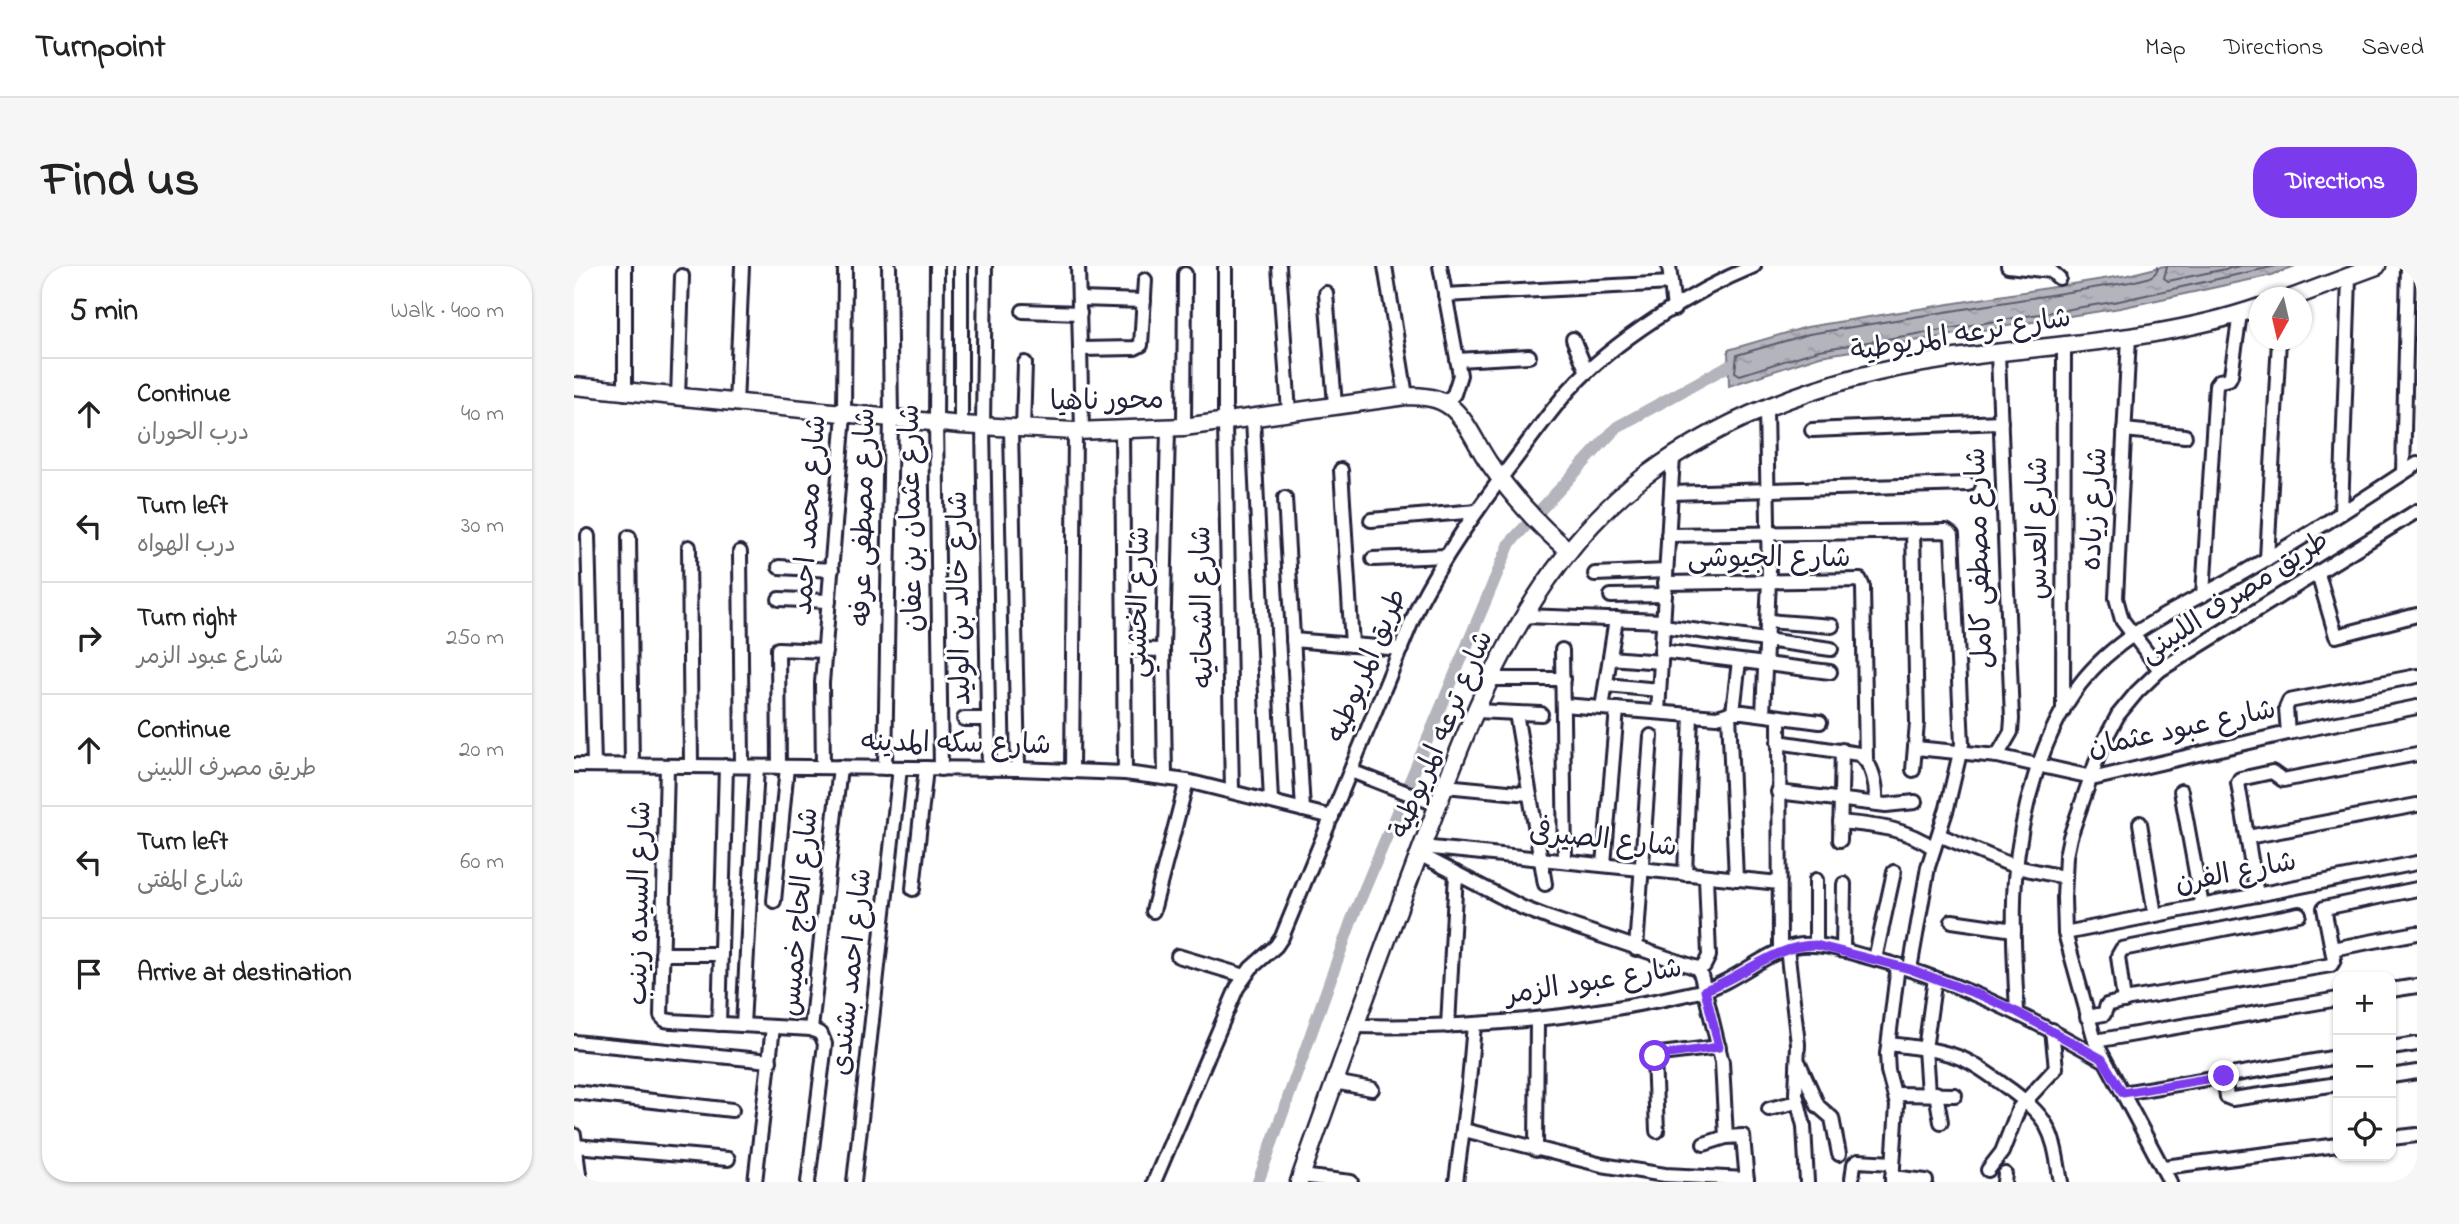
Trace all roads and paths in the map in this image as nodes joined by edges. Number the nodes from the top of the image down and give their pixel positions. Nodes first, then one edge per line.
1 (625, 266) edge
2 (742, 266) edge
3 (845, 266) edge
4 (889, 266) edge
5 (937, 266) edge
6 (961, 266) edge
7 (985, 266) edge
8 (1078, 266) edge
9 (1279, 266) edge
10 (1385, 266) edge
11 (1440, 266) edge
12 (1669, 266) edge
13 (1754, 266) edge
14 (2008, 266) edge
15 (2378, 266) edge
16 (2408, 266) edge
17 (1225, 268) dead end
18 (1185, 274) dead end
19 (682, 276) dead end
20 (2059, 278) dead end
21 (2349, 278) junction
22 (1145, 280) dead end
23 (1671, 283) junction
24 (2312, 291) edge
25 (1326, 293) dead end
26 (1445, 295) junction
27 (1079, 299) junction
28 (1144, 301) junction
29 (1674, 309) junction
30 (1023, 311) dead end
31 (2249, 311) edge
32 (1080, 313) junction
33 (2240, 314) junction
34 (2129, 337) junction
35 (1573, 339) dead end
36 (2064, 345) junction
37 (1081, 349) junction
38 (2278, 350) edge
39 (1998, 354) junction
40 (1529, 356) dead end
41 (1457, 360) junction
42 (1025, 363) dead end
43 (1587, 372) junction
44 (574, 386) edge
45 (625, 393) junction
46 (1406, 396) junction
47 (678, 398) junction
48 (1445, 403) junction
49 (736, 404) junction
50 (1335, 405) junction
51 (1766, 408) junction
52 (1289, 412) junction
53 (844, 414) junction
54 (891, 418) junction
55 (1252, 418) junction
56 (936, 422) junction
57 (2001, 422) junction
58 (1225, 423) junction
59 (961, 425) junction
60 (983, 426) junction
61 (1176, 428) junction
62 (1017, 429) junction
63 (1812, 430) dead end
64 (2124, 430) junction
65 (1079, 431) junction
66 (1122, 431) junction
67 (2185, 436) dead end
68 (1673, 457) junction
69 (2417, 464) edge
70 (1341, 471) dead end
71 (2403, 473) junction
72 (1500, 479) junction
73 (1968, 484) dead end
74 (1769, 489) junction
75 (1671, 493) junction
76 (1285, 498) dead end
77 (1476, 511) junction
78 (2417, 511) edge
79 (2341, 513) junction
80 (1371, 520) dead end
81 (1913, 531) junction
82 (1770, 533) junction
83 (1668, 535) junction
84 (588, 536) dead end
85 (629, 537) dead end
86 (689, 547) dead end
87 (1564, 547) junction
88 (740, 552) dead end
89 (1446, 556) junction
90 (1373, 559) dead end
91 (2267, 559) junction
92 (779, 567) dead end
93 (832, 570) junction
94 (1595, 574) dead end
95 (2318, 575) junction
96 (1769, 580) junction
97 (1665, 583) junction
98 (2203, 594) junction
99 (1611, 596) dead end
100 (779, 599) dead end
101 (829, 601) junction
102 (2417, 614) edge
103 (1524, 616) junction
104 (1616, 619) junction
105 (1769, 621) junction
106 (1663, 623) junction
107 (1832, 626) dead end
108 (2132, 634) junction
109 (1293, 640) junction
110 (1768, 640) junction
111 (1352, 645) junction
112 (1124, 649) junction
113 (1401, 649) junction
114 (1831, 649) dead end
115 (825, 650) junction
116 (1163, 650) junction
117 (1562, 650) dead end
118 (1661, 657) junction
119 (1610, 658) junction
120 (1739, 660) junction
121 (1766, 664) junction
122 (2160, 670) junction
123 (1830, 672) dead end
124 (2417, 676) edge
125 (1491, 679) junction
126 (1563, 679) junction
127 (1606, 685) junction
128 (1659, 690) junction
129 (1563, 705) junction
130 (2417, 707) edge
131 (1602, 708) junction
132 (1617, 709) junction
133 (2063, 711) junction
134 (1476, 712) junction
135 (1658, 712) junction
136 (1516, 713) junction
137 (1731, 713) junction
138 (1541, 714) dead end
139 (1763, 714) junction
140 (1691, 715) junction
141 (1779, 717) junction
142 (964, 719) dead end
143 (988, 719) junction
144 (1820, 722) dead end
145 (2288, 733) junction
146 (1651, 736) dead end
147 (1778, 742) junction
148 (1916, 748) junction
149 (1842, 750) junction
150 (1961, 752) junction
151 (2417, 754) edge
152 (1997, 757) junction
153 (1866, 760) junction
154 (574, 765) edge
155 (594, 765) junction
156 (632, 765) junction
157 (667, 766) junction
158 (691, 766) junction
159 (726, 766) junction
160 (743, 766) junction
161 (757, 766) junction
162 (2038, 766) junction
163 (783, 767) junction
164 (823, 767) junction
165 (840, 768) junction
166 (884, 768) junction
167 (900, 768) junction
168 (926, 768) junction
169 (941, 769) junction
170 (989, 769) junction
171 (1017, 769) junction
172 (1913, 770) dead end
173 (1072, 771) junction
174 (1351, 771) junction
175 (1125, 773) junction
176 (1165, 777) junction
177 (2089, 778) junction
178 (1187, 781) junction
179 (1446, 786) junction
180 (1232, 791) junction
181 (2181, 791) dead end
182 (1778, 792) junction
183 (1529, 794) junction
184 (1841, 800) junction
185 (1271, 801) junction
186 (1914, 802) dead end
187 (1432, 803) junction
188 (1876, 803) junction
189 (2417, 805) edge
190 (1303, 810) junction
191 (1332, 817) junction
192 (1840, 822) junction
193 (2140, 823) dead end
194 (2248, 837) junction
195 (1840, 840) dead end
196 (1937, 842) junction
197 (1421, 850) junction
198 (1540, 859) junction
199 (1565, 862) junction
200 (2417, 863) edge
201 (1604, 866) junction
202 (2016, 867) junction
203 (1643, 869) junction
204 (1894, 872) dead end
205 (1456, 873) junction
206 (1685, 874) junction
207 (1706, 876) junction
208 (2064, 877) junction
209 (1736, 879) junction
210 (1816, 880) dead end
211 (1779, 883) junction
212 (1545, 884) dead end
213 (1844, 884) dead end
214 (913, 889) dead end
215 (2417, 889) edge
216 (2257, 895) junction
217 (774, 901) dead end
218 (2202, 906) junction
219 (1153, 911) dead end
220 (2299, 914) dead end
221 (2155, 915) junction
222 (1952, 921) dead end
223 (2014, 930) junction
224 (2065, 933) junction
225 (2417, 933) edge
226 (1816, 945) junction
227 (1636, 949) junction
228 (1784, 949) junction
229 (2332, 949) junction
230 (1843, 951) junction
231 (662, 954) junction
232 (720, 954) junction
233 (1178, 956) dead end
234 (1875, 959) junction
235 (1904, 967) junction
236 (1697, 968) junction
237 (1245, 976) junction
238 (1935, 978) junction
239 (2417, 986) edge
240 (2396, 989) edge
241 (1705, 990) junction
242 (2333, 1000) edge
243 (2124, 1001) junction
244 (2017, 1012) junction
245 (2087, 1017) junction
246 (1537, 1020) junction
247 (719, 1024) junction
248 (743, 1025) junction
249 (1474, 1025) junction
250 (1354, 1026) junction
251 (1448, 1026) junction
252 (773, 1027) junction
253 (811, 1029) junction
254 (2052, 1030) junction
255 (2095, 1041) junction
256 (574, 1042) edge
257 (1889, 1044) junction
258 (2417, 1044) edge
259 (1719, 1047) junction
260 (2396, 1047) edge
261 (1926, 1049) junction
262 (2333, 1058) edge
263 (2102, 1059) junction
264 (1798, 1060) junction
265 (770, 1061) junction
266 (2417, 1072) edge
267 (2396, 1075) edge
268 (2224, 1076) junction
269 (1334, 1082) junction
270 (2333, 1085) edge
271 (1372, 1089) dead end
272 (574, 1091) edge
273 (1932, 1093) junction
274 (2123, 1093) junction
275 (1896, 1094) junction
276 (1955, 1095) dead end
277 (2024, 1100) junction
278 (1797, 1102) junction
279 (1769, 1109) dead end
280 (732, 1110) dead end
281 (1941, 1122) dead end
282 (1464, 1130) junction
283 (1657, 1131) dead end
284 (2417, 1135) edge
285 (1726, 1137) junction
286 (2396, 1137) edge
287 (575, 1140) edge
288 (1704, 1144) dead end
289 (2333, 1146) edge
290 (1536, 1150) junction
291 (1839, 1154) dead end
292 (728, 1159) dead end
293 (2164, 1167) junction
294 (1988, 1170) dead end
295 (1892, 1174) edge
296 (1300, 1179) edge
297 (1852, 1179) dead end
298 (1747, 1180) edge
299 (1926, 1181) edge
300 (580, 1182) edge
301 (755, 1182) edge
302 (808, 1182) edge
303 (854, 1182) edge
304 (1154, 1182) edge
305 (1351, 1182) edge
306 (1456, 1182) edge
307 (1807, 1182) edge
308 (2061, 1182) edge
309 (2170, 1182) edge

1 - 45 street
2 - 49 street
3 - 53 street, شارع محمد احمد
4 - 54 street, شارع مصطفى عرفه
5 - 56 street, شارع عثمان بن عفان
6 - 59 street
7 - 60 street, شارع خالد بن الوليد
8 - 27 street
9 - 52 street
10 - 46 street
11 - 26 street
12 - 23 street
13 - 29 street, طريق المريوطيه
14 - 20 street
15 - 21 main road
16 - 71 street
17 - 58 street, شارع الشحاتيه
18 - 61 street, شارع الخشني
19 - 47 street
21 - 24 main road
21 - 79 street
22 - 28 street
23 - 26 street
23 - 29 street
25 - 50 street
26 - 41 street
27 - 28 street
27 - 32 street
28 - 37 street
29 - 43 street, طريق المريوطيه
30 - 32 street
31 - 33 main road, شارع ترعه المريوطية
32 - 37 street
33 - 34 main road, شارع ترعه المريوطية
33 - 98 street
34 - 36 main road, شارع ترعه المريوطية
34 - 64 street, شارع زياده
35 - 43 street
36 - 39 main road, شارع ترعه المريوطية
36 - 133 street, شارع العدس
37 - 65 street
38 - 91 street
39 - 51 main road, شارع ترعه المريوطية
39 - 57 street, شارع مصطفى كامل
40 - 41 street
41 - 48 street
42 - 62 street
43 - 72 street, طريق المريوطيه
44 - 45 main road, محور ناهيا
45 - 47 main road, محور ناهيا
46 - 48 main road, محور ناهيا
46 - 50 main road, محور ناهيا
47 - 49 main road, محور ناهيا
48 - 72 main road
49 - 53 main road, محور ناهيا
50 - 52 main road, محور ناهيا
51 - 68 main road, شارع ترعه المريوطية
51 - 74 street
52 - 55 main road, محور ناهيا
53 - 54 main road, محور ناهيا
53 - 93 street, شارع محمد احمد
54 - 56 main road, محور ناهيا
54 - 166 street, شارع مصطفى عرفه
55 - 58 main road, محور ناهيا
55 - 185 street
56 - 59 main road, محور ناهيا
56 - 169 street, شارع عثمان بن عفان
57 - 63 street
57 - 152 street, شارع مصطفى كامل
58 - 61 main road, محور ناهيا
58 - 180 street, شارع الشحاتيه
59 - 60 main road, محور ناهيا
60 - 62 main road, محور ناهيا
60 - 143 street, شارع خالد بن الوليد
61 - 66 main road, محور ناهيا
61 - 116 street, شارع الخشني
62 - 65 main road, محور ناهيا
62 - 171 street
64 - 67 street
64 - 108 street, شارع زياده
65 - 66 main road, محور ناهيا
65 - 173 street
66 - 112 street
68 - 75 street
68 - 87 main road, شارع ترعه المريوطية
69 - 71 street, طريق مصرف اللبينى
70 - 111 street
71 - 79 street, طريق مصرف اللبينى
72 - 77 street, طريق المريوطيه
72 - 87 main road
73 - 74 street
74 - 75 street
74 - 82 street
75 - 83 street
76 - 109 street
77 - 80 street
77 - 89 street, طريق المريوطيه
78 - 95 street, طريق مصرف اللبينى
79 - 91 street, طريق مصرف اللبينى
81 - 82 street
81 - 148 street
81 - 150 street
82 - 83 street
82 - 96 street
83 - 97 street
84 - 155 street
85 - 156 street
86 - 158 street
87 - 103 main road, شارع ترعه المريوطية
88 - 160 street
89 - 90 street
89 - 113 street, طريق المريوطيه
91 - 98 street, طريق مصرف اللبينى
92 - 93 street
93 - 101 street, شارع محمد احمد
94 - 97 street
95 - 102 street
95 - 122 street, طريق مصرف اللبينى
96 - 97 street, شارع الجيوشى
96 - 105 street
96 - 153 street, شارع الجيوشى
97 - 99 street
97 - 106 street
98 - 108 street, طريق مصرف اللبينى
100 - 101 street
101 - 115 street, شارع محمد احمد
103 - 104 street
103 - 125 main road, شارع ترعه المريوطية
104 - 106 street
104 - 119 street
105 - 107 street
105 - 110 street
106 - 110 street
106 - 118 street
108 - 122 street, شارع زياده
108 - 133 street, طريق مصرف اللبينى
109 - 111 street
109 - 190 street
110 - 114 street
110 - 121 street
111 - 113 street
112 - 116 street
112 - 175 street
113 - 174 street, طريق المريوطيه
115 - 163 street
115 - 164 street, شارع محمد احمد
116 - 176 street, شارع الخشني
117 - 126 street
118 - 119 street
118 - 120 street
118 - 128 street
119 - 127 street
120 - 121 street
120 - 137 street
121 - 123 street
121 - 139 street
122 - 177 street, طريق مصرف اللبينى
124 - 145 street
125 - 126 street
125 - 134 main road, شارع ترعه المريوطية
126 - 129 street
127 - 128 street
127 - 131 street
128 - 135 street
129 - 131 street
129 - 199 street
130 - 145 street, شارع عبود عثمان
131 - 132 street
132 - 135 street
132 - 201 street
133 - 162 street, طريق مصرف اللبينى
134 - 136 street
134 - 179 main road, شارع ترعه المريوطية
135 - 140 street
136 - 138 street
136 - 183 street
137 - 139 street
137 - 140 street
137 - 209 street
139 - 141 street
140 - 206 street
141 - 144 street
141 - 147 street
142 - 143 street
143 - 170 street, شارع خالد بن الوليد
145 - 177 street, شارع عبود عثمان
146 - 203 street
147 - 149 street
147 - 182 street
148 - 150 street, شارع عبود عثمان
148 - 172 street
149 - 153 street
149 - 184 street
150 - 152 street, شارع عبود عثمان
150 - 196 street
151 - 194 street
152 - 162 street, شارع عبود عثمان
153 - 188 street
154 - 155 street, شارع سكه المدينه
155 - 156 street, شارع سكه المدينه
156 - 157 street, شارع سكه المدينه
157 - 158 street, شارع سكه المدينه
157 - 231 street, شارع السيده زينب
158 - 159 street, شارع سكه المدينه
159 - 160 street, شارع سكه المدينه
159 - 232 street
160 - 161 street, شارع سكه المدينه
161 - 163 street, شارع سكه المدينه
161 - 248 street
162 - 177 street, شارع عبود عثمان
162 - 202 street, طريق مصرف اللبينى
163 - 164 street, شارع سكه المدينه
163 - 217 street
164 - 165 street, شارع سكه المدينه
165 - 166 street, شارع سكه المدينه
165 - 253 street, شارع الحاج خميس
166 - 167 street, شارع سكه المدينه
167 - 168 street, شارع سكه المدينه
167 - 303 street, شارع احمد بشندى
168 - 169 street, شارع سكه المدينه
168 - 214 street
169 - 170 street, شارع سكه المدينه
170 - 171 street, شارع سكه المدينه
171 - 173 street, شارع سكه المدينه
173 - 175 street, شارع سكه المدينه
174 - 187 street
174 - 191 street, طريق المريوطيه
175 - 176 street, شارع سكه المدينه
176 - 178 street, شارع سكه المدينه
177 - 208 street, طريق مصرف اللبينى
178 - 180 street, شارع سكه المدينه
178 - 219 street
179 - 183 street
179 - 187 main road, شارع ترعه المريوطية
180 - 185 street, شارع سكه المدينه
181 - 218 street
182 - 184 street
182 - 211 street
183 - 198 street
184 - 188 street
184 - 192 street
185 - 190 street, شارع سكه المدينه
186 - 188 street
187 - 197 main road, شارع ترعه المريوطية
189 - 194 street
190 - 191 street, شارع سكه المدينه
191 - 237 street, طريق المريوطيه
192 - 195 street
192 - 196 street
193 - 221 street
194 - 216 street
196 - 202 street
196 - 235 street
197 - 198 street, شارع الصيرفى
197 - 205 street
197 - 250 main road, شارع ترعه المريوطية
198 - 199 street, شارع الصيرفى
198 - 212 street
199 - 201 street, شارع الصيرفى
200 - 216 street, شارع الفرن
201 - 203 street, شارع الصيرفى
202 - 208 street
202 - 223 street, طريق مصرف اللبينى
203 - 206 street, شارع الصيرفى
203 - 227 street
204 - 234 street
205 - 227 street
205 - 251 street
206 - 207 street, شارع الصيرفى
207 - 209 street, شارع الصيرفى
207 - 236 street
208 - 224 street, طريق مصرف اللبينى
209 - 211 street, شارع الصيرفى
210 - 226 street
211 - 228 street
213 - 230 street
215 - 229 street
216 - 218 street, شارع الفرن
218 - 221 street, شارع الفرن
220 - 243 street
221 - 224 street, شارع الفرن
222 - 223 street
223 - 244 street, طريق مصرف اللبينى
224 - 245 street, طريق مصرف اللبينى
225 - 229 street
226 - 228 street, شارع عبود الزمر
226 - 230 street, شارع عبود الزمر
227 - 236 street
228 - 241 street, شارع عبود الزمر
228 - 264 street
229 - 243 street
230 - 234 street, شارع عبود الزمر
231 - 232 street
231 - 247 street, شارع السيده زينب
232 - 247 street
233 - 237 street
234 - 235 street, شارع عبود الزمر
235 - 238 street, شارع عبود الزمر
235 - 257 street
236 - 241 street
237 - 304 street, طريق المريوطيه
238 - 244 street, شارع عبود الزمر
238 - 261 street
239 - 240 street
241 - 246 street, شارع عبود الزمر
241 - 259 street
242 - 255 street
243 - 245 street
244 - 254 street, شارع عبود الزمر
245 - 255 street, طريق مصرف اللبينى
246 - 249 street, شارع عبود الزمر
246 - 290 street
247 - 248 street, شارع السيده زينب
248 - 252 street, شارع السيده زينب
249 - 251 street, شارع عبود الزمر
249 - 282 street
250 - 251 street, شارع عبود الزمر
250 - 269 main road, شارع ترعه المريوطية
252 - 253 street, شارع السيده زينب
252 - 265 street
253 - 302 street, شارع الحاج خميس
254 - 263 street, شارع عبود الزمر
254 - 277 street
255 - 263 street, طريق مصرف اللبينى
256 - 265 street
257 - 261 street
257 - 275 street
258 - 260 street
259 - 283 street
259 - 285 street
261 - 273 street
261 - 277 street
262 - 268 street
263 - 274 street, طريق مصرف اللبينى
264 - 278 street
264 - 291 street
265 - 301 street
266 - 267 street
268 - 270 street
268 - 274 street
269 - 271 street
269 - 296 main road, شارع ترعه المريوطية
272 - 280 street
273 - 275 street
273 - 276 street
273 - 281 street
274 - 293 street, طريق مصرف اللبينى
275 - 295 street
277 - 294 street
277 - 308 street
278 - 279 street
278 - 307 street
282 - 290 street
282 - 306 street
284 - 286 street
285 - 288 street
285 - 298 street
287 - 292 street
287 - 300 street
289 - 293 street
290 - 298 street
293 - 309 street, طريق مصرف اللبينى
295 - 297 street
295 - 299 street
296 - 305 street

